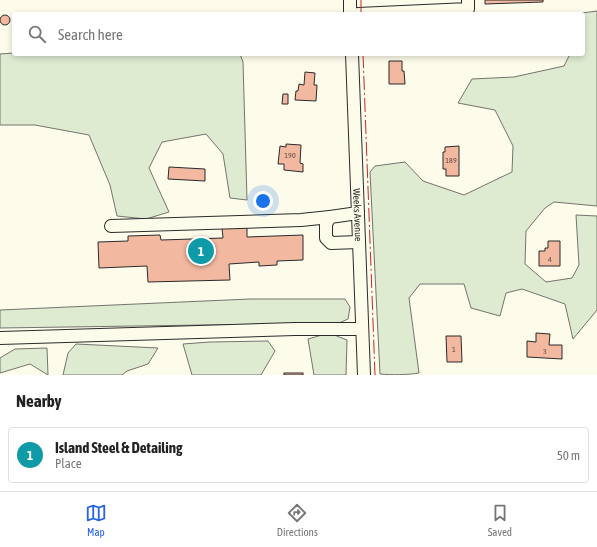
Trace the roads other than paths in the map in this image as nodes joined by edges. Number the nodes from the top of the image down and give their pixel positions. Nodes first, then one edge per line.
1 (350, 0) edge
2 (468, 0) edge
3 (350, 12) edge
4 (402, 12) edge
5 (352, 56) edge
6 (358, 213) junction
7 (330, 217) junction
8 (111, 226) dead end
9 (359, 242) junction
10 (362, 329) junction
11 (0, 338) edge
12 (364, 375) edge

1 - 3 street
2 - 4 street
5 - 6 street, Weeks Avenue
6 - 7 street
6 - 9 street, Weeks Avenue
7 - 8 street
7 - 9 street
9 - 10 street, Weeks Avenue
10 - 11 street
10 - 12 street, Weeks Avenue

